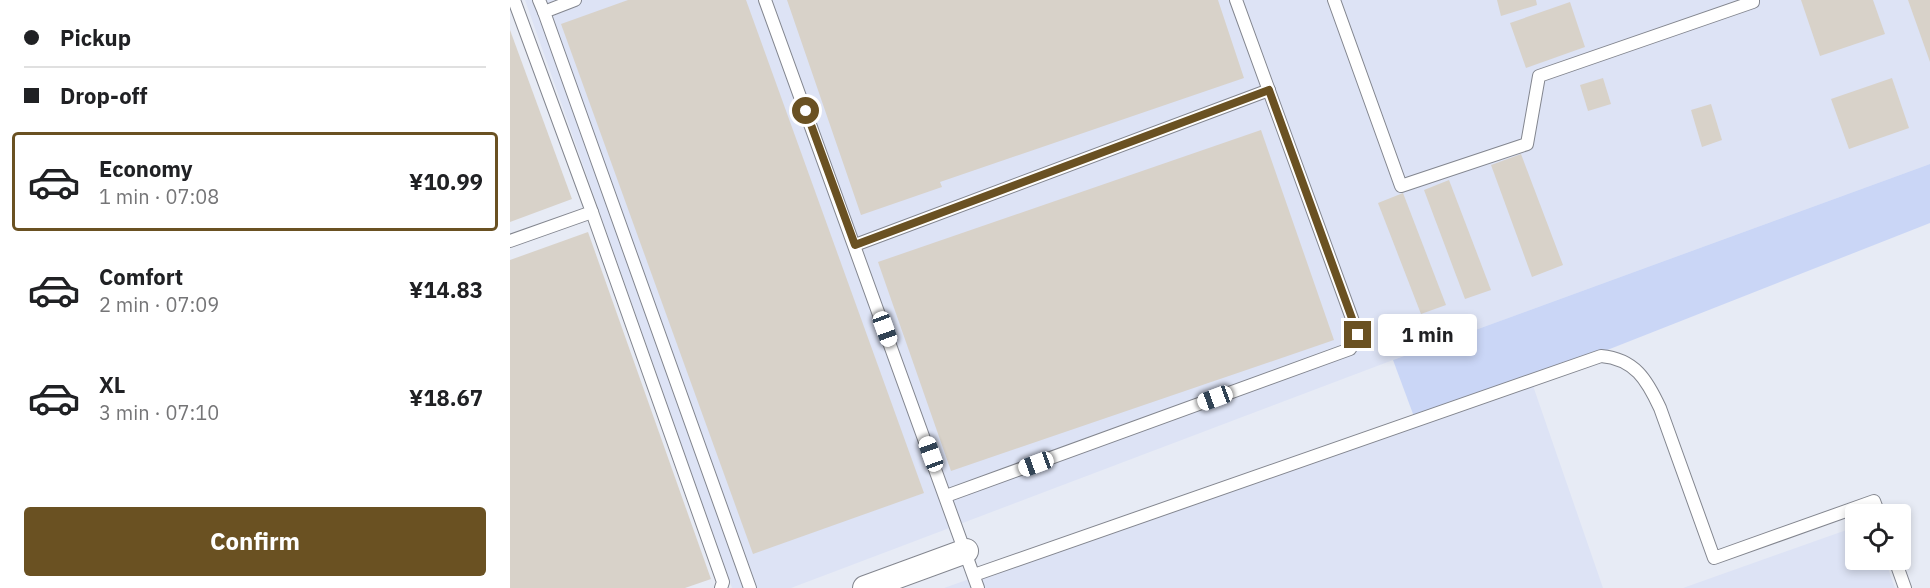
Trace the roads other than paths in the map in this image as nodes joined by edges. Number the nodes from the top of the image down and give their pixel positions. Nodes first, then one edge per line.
1 (514, 0) edge
2 (575, 0) edge
3 (765, 0) edge
4 (1236, 0) edge
5 (1334, 0) edge
6 (1753, 0) edge
7 (541, 6) edge
8 (1269, 90) junction
9 (592, 212) junction
10 (510, 241) edge
11 (855, 245) junction
12 (946, 496) junction
13 (1845, 511) edge
14 (966, 551) junction
15 (1899, 570) edge
16 (974, 575) junction
17 (721, 588) edge
18 (750, 588) edge
19 (865, 588) edge
20 (978, 588) edge
21 (1905, 588) edge

1 - 9 lane
2 - 7 lane
3 - 11 lane
4 - 8 lane
5 - 6 lane
7 - 18 lane
8 - 11 lane
8 - 12 lane
9 - 10 lane
9 - 17 lane
11 - 12 lane
12 - 14 lane
13 - 16 lane
14 - 16 lane
14 - 19 street
15 - 21 lane
16 - 20 lane

